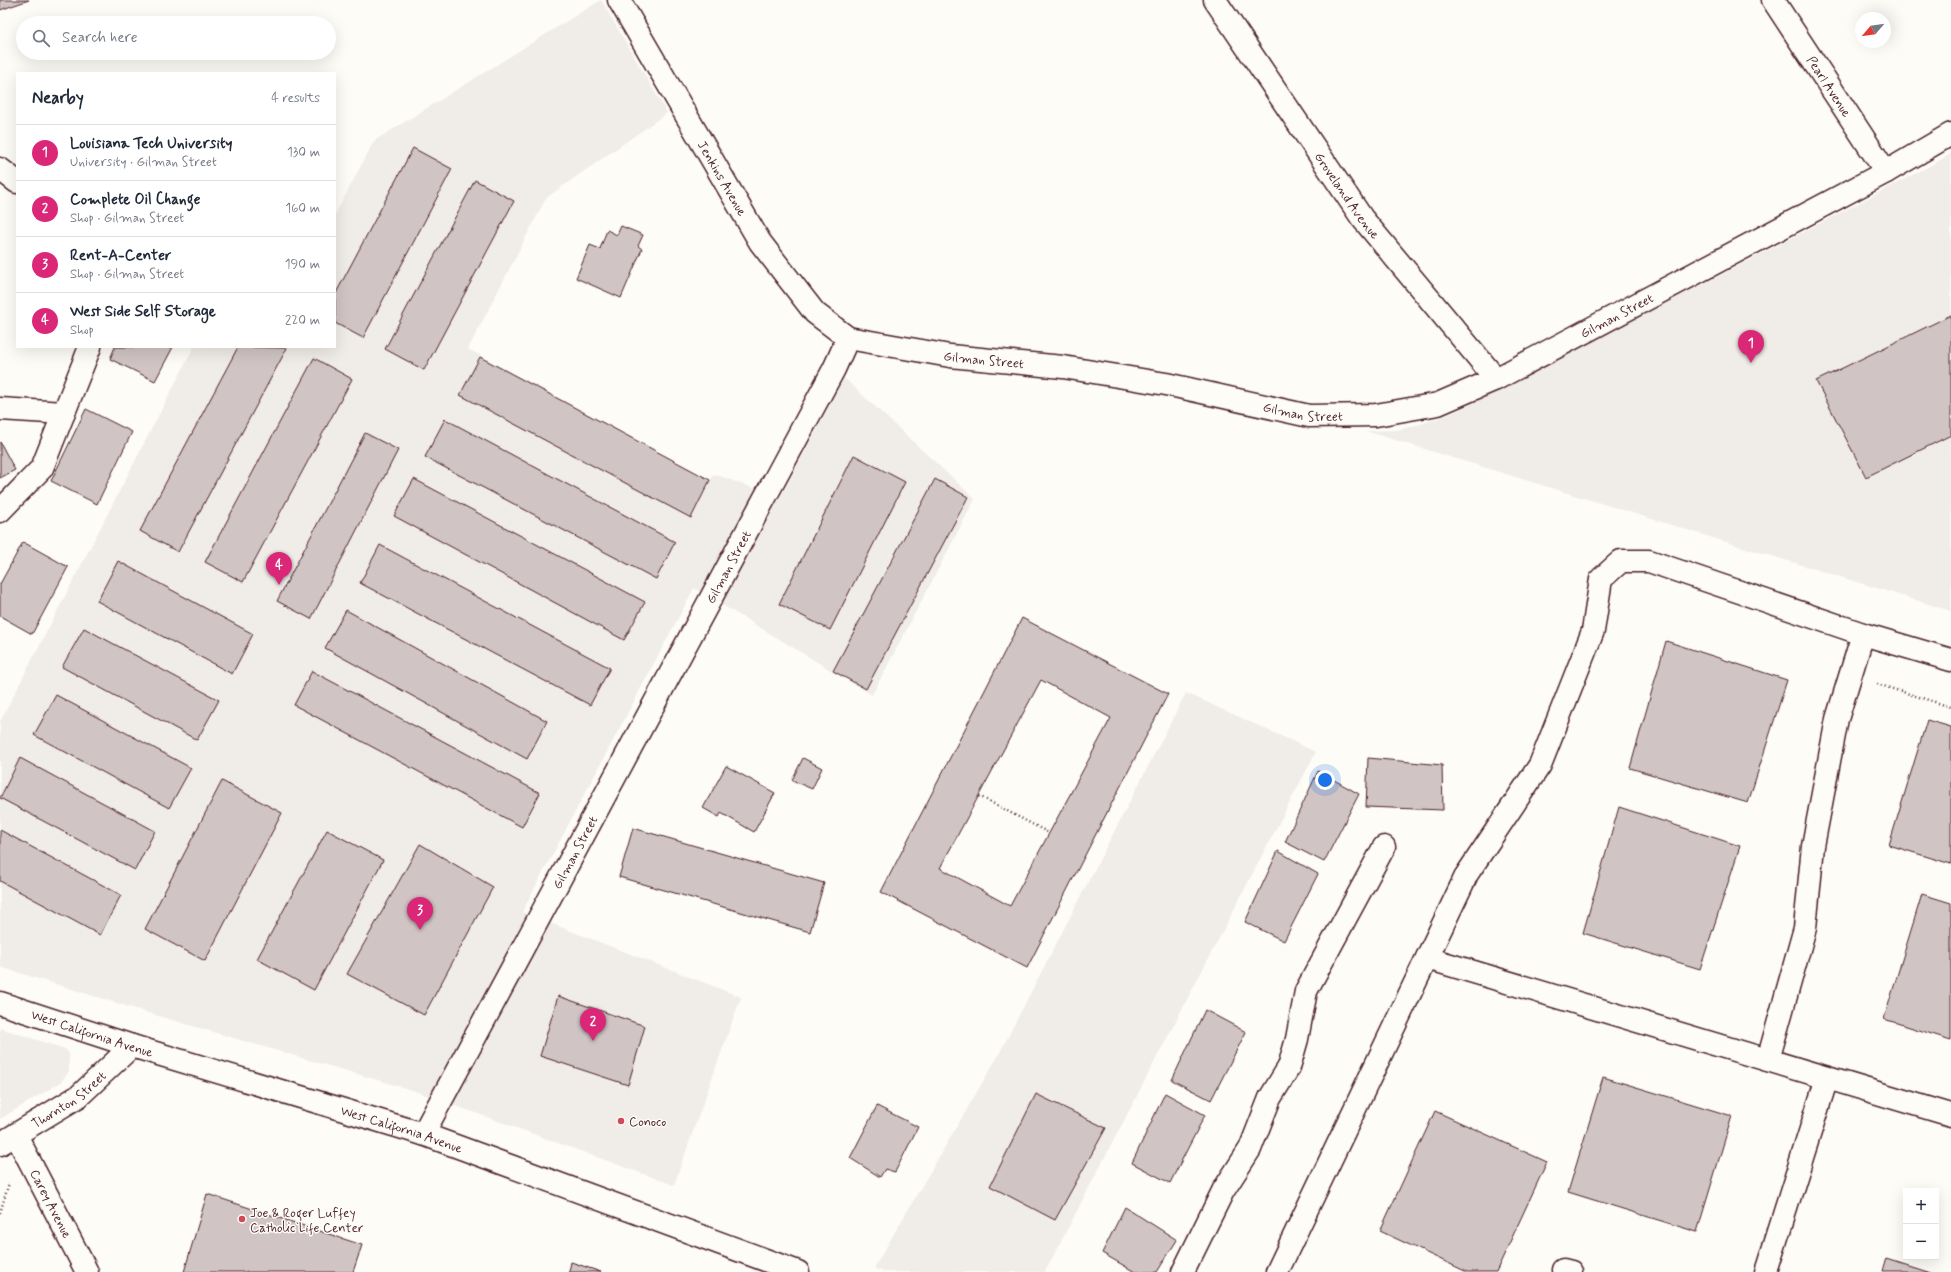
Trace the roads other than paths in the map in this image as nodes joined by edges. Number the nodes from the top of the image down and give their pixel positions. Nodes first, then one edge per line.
1 (619, 0) edge
2 (1215, 0) edge
3 (1773, 0) edge
4 (1951, 134) edge
5 (0, 169) edge
6 (1886, 172) junction
7 (16, 181) edge
8 (848, 338) junction
9 (90, 348) edge
10 (1496, 379) junction
11 (0, 409) edge
12 (64, 413) junction
13 (0, 511) edge
14 (1863, 634) junction
15 (1951, 660) edge
16 (1384, 847) dead end
17 (1427, 958) junction
18 (0, 1003) edge
19 (132, 1046) junction
20 (1768, 1060) junction
21 (1827, 1078) junction
22 (1951, 1115) edge
23 (423, 1134) junction
24 (8, 1139) edge
25 (87, 1272) edge
26 (798, 1272) edge
27 (1183, 1272) edge
28 (1277, 1272) edge
29 (1766, 1272) edge

1 - 8 street, Jenkins Avenue
2 - 10 street, Groveland Avenue
3 - 6 street, Pearl Avenue
4 - 6 street, Gilman Street
5 - 7 street
6 - 10 street, Gilman Street
8 - 10 street, Gilman Street
8 - 23 street, Gilman Street
9 - 12 street
11 - 12 street
12 - 13 street
14 - 15 street
14 - 17 street
14 - 20 street
16 - 27 street
17 - 20 street
17 - 28 street
18 - 19 street, West California Avenue
19 - 23 street, West California Avenue
19 - 24 street, Thornton Street
20 - 21 street
21 - 22 street
21 - 29 street
23 - 26 street, West California Avenue
24 - 25 street, Carey Avenue

